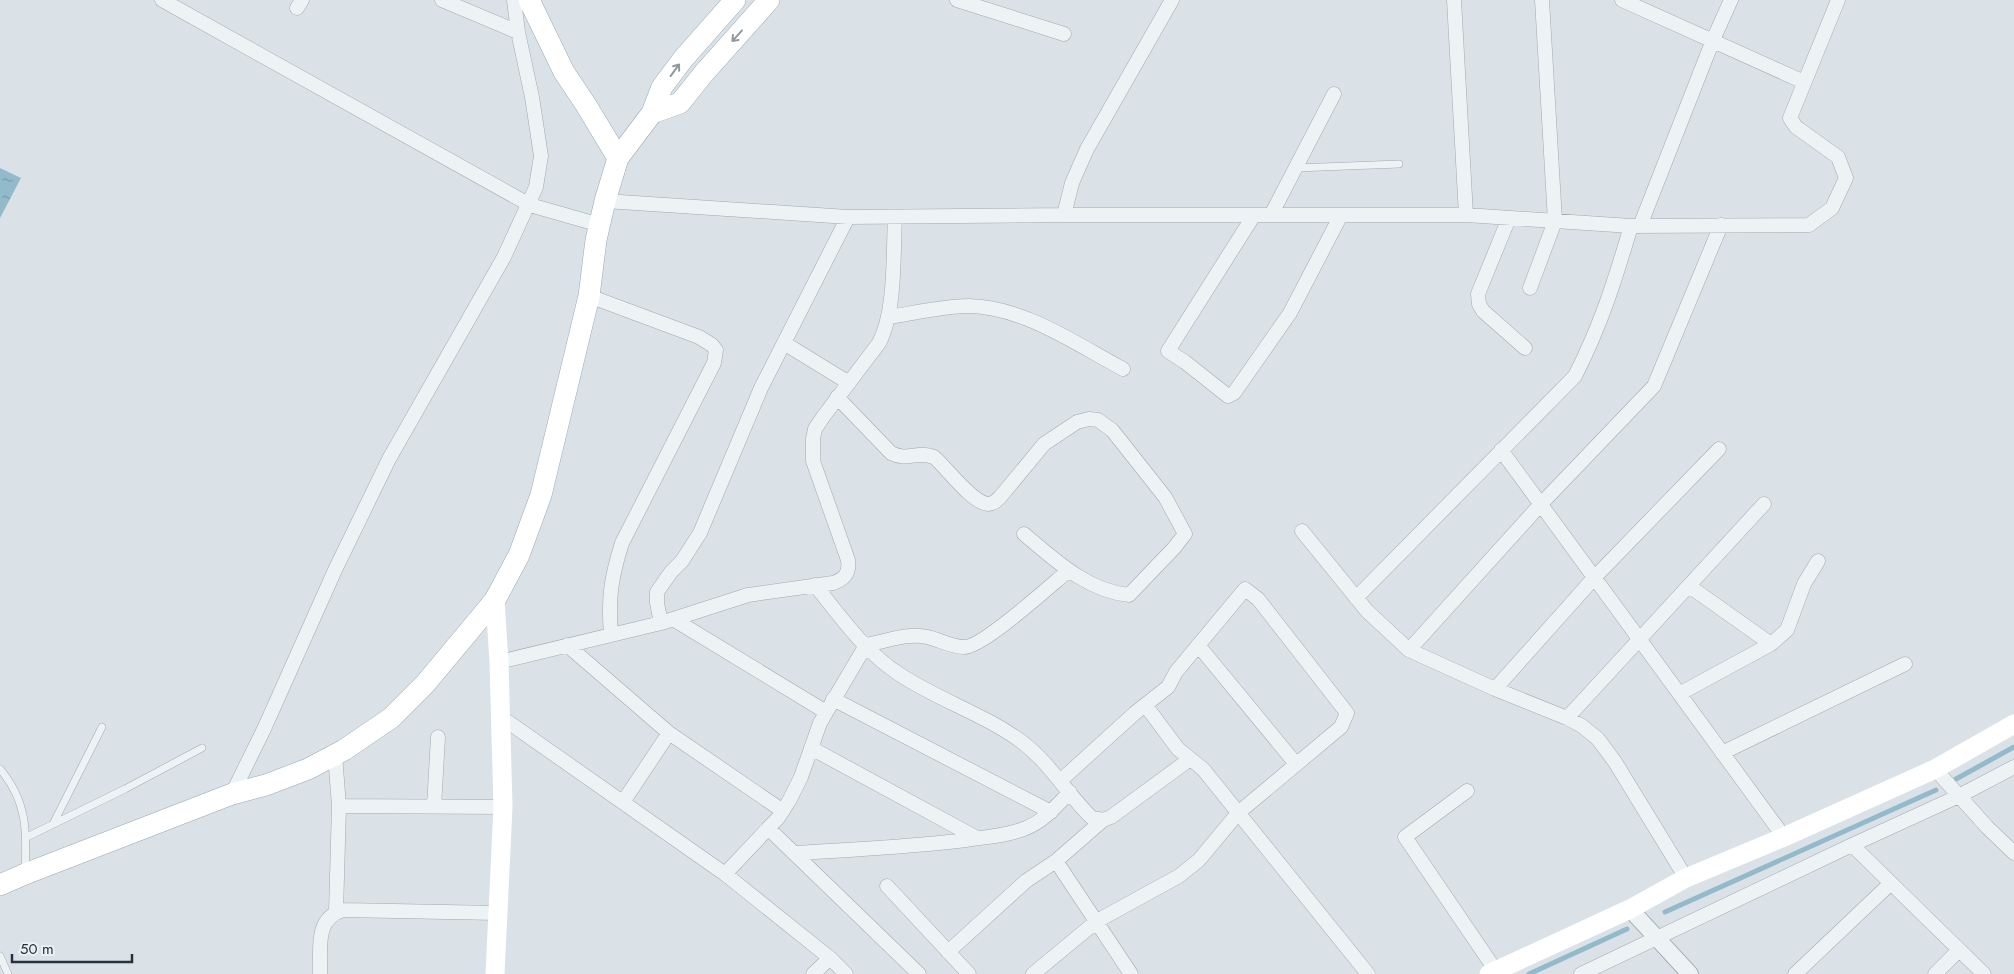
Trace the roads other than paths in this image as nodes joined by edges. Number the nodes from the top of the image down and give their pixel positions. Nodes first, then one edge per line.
1 (162, 0) edge
2 (442, 0) edge
3 (514, 0) edge
4 (529, 0) edge
5 (735, 0) edge
6 (769, 0) edge
7 (957, 0) edge
8 (1172, 0) edge
9 (1454, 0) edge
10 (1542, 0) edge
11 (1622, 0) edge
12 (1731, 0) edge
13 (1838, 0) edge
14 (1645, 5) edge
15 (518, 32) junction
16 (1064, 34) dead end
17 (1713, 40) junction
18 (1804, 82) junction
19 (1334, 94) dead end
20 (652, 113) junction
21 (618, 158) junction
22 (1399, 164) dead end
23 (1295, 168) junction
24 (605, 201) junction
25 (530, 205) junction
26 (1064, 215) junction
27 (1254, 215) junction
28 (1271, 215) junction
29 (1341, 215) junction
30 (1466, 216) junction
31 (895, 217) junction
32 (848, 218) junction
33 (1509, 218) junction
34 (1555, 221) junction
35 (600, 224) junction
36 (1721, 225) junction
37 (1635, 226) junction
38 (1530, 288) dead end
39 (589, 296) junction
40 (889, 317) junction
41 (784, 343) junction
42 (1525, 348) dead end
43 (1123, 369) dead end
44 (849, 382) junction
45 (838, 397) junction
46 (1719, 449) dead end
47 (1501, 450) junction
48 (1764, 504) dead end
49 (1540, 505) junction
50 (1302, 531) dead end
51 (1024, 534) dead end
52 (1818, 561) dead end
53 (1068, 570) junction
54 (1594, 578) junction
55 (815, 585) junction
56 (1688, 586) junction
57 (1356, 598) junction
58 (495, 600) junction
59 (667, 621) junction
60 (611, 634) junction
61 (1639, 639) junction
62 (1198, 644) junction
63 (1771, 644) junction
64 (567, 645) junction
65 (866, 645) junction
66 (1409, 650) junction
67 (499, 662) junction
68 (1905, 664) dead end
69 (1495, 689) junction
70 (1679, 694) junction
71 (834, 699) junction
72 (1146, 706) junction
73 (826, 712) junction
74 (501, 717) junction
75 (1567, 718) junction
76 (2014, 724) edge
77 (102, 727) dead end
78 (669, 733) junction
79 (438, 737) dead end
80 (202, 748) dead end
81 (811, 748) junction
82 (1722, 753) junction
83 (335, 755) junction
84 (1190, 759) junction
85 (1296, 764) junction
86 (2014, 766) edge
87 (0, 769) edge
88 (1935, 769) junction
89 (1065, 786) junction
90 (1467, 791) dead end
91 (232, 794) junction
92 (1959, 796) junction
93 (623, 802) junction
94 (338, 806) junction
95 (434, 806) junction
96 (503, 807) junction
97 (783, 811) junction
98 (1051, 812) junction
99 (1238, 813) junction
100 (1103, 820) junction
101 (53, 824) junction
102 (768, 828) junction
103 (27, 837) junction
104 (1784, 837) junction
105 (977, 838) junction
106 (1852, 845) junction
107 (794, 853) junction
108 (2014, 853) edge
109 (1056, 861) junction
110 (25, 874) junction
111 (725, 874) junction
112 (1686, 878) junction
113 (1891, 883) junction
114 (0, 885) edge
115 (887, 886) dead end
116 (1630, 909) junction
117 (336, 912) junction
118 (497, 913) junction
119 (1097, 921) junction
120 (1656, 937) junction
121 (1959, 950) junction
122 (948, 952) junction
123 (0, 956) edge
124 (830, 958) junction
125 (1492, 972) edge
126 (8, 974) edge
127 (320, 974) edge
128 (495, 974) edge
129 (813, 974) edge
130 (846, 974) edge
131 (919, 974) edge
132 (969, 974) edge
133 (1033, 974) edge
134 (1130, 974) edge
135 (1368, 974) edge
136 (1581, 974) edge
137 (1690, 974) edge
138 (1795, 974) edge
139 (1935, 974) edge
140 (1984, 974) edge

1 - 25 street
2 - 15 street
3 - 15 street
4 - 21 main road
20 -> 5 main road
6 -> 20 main road
7 - 16 street
8 - 26 street
9 - 30 street
10 - 34 street
11 - 14 street
12 - 17 street
13 - 18 street
14 - 17 street
15 - 25 street
17 - 18 street
17 - 37 street
18 - 36 street
19 - 23 street
20 - 21 main road
21 - 24 main road
22 - 23 lane
23 - 28 street
24 - 32 street
24 - 35 main road
25 - 35 street
25 - 91 street
26 - 27 street
26 - 31 street
27 - 28 street
27 - 29 street
28 - 29 street
29 - 30 street
30 - 33 street
31 - 32 street
31 - 40 street
32 - 41 street
33 - 34 street
33 - 42 street
34 - 37 street
34 - 38 street
35 - 39 main road
36 - 37 street
36 - 49 street
37 - 47 street
39 - 58 main road
39 - 60 street
40 - 43 street
40 - 44 street
41 - 44 street
41 - 59 street
44 - 45 street
45 - 53 street
45 - 55 street
46 - 54 street
47 - 49 street
47 - 57 street
48 - 56 street
49 - 54 street
49 - 66 street
50 - 57 street
51 - 53 street
52 - 63 street
53 - 65 street
54 - 61 street
54 - 69 street
55 - 59 street
55 - 65 street
56 - 61 street
56 - 63 street
57 - 66 street
58 - 67 main road
58 - 83 main road
59 - 60 street
59 - 73 street
60 - 64 street
61 - 70 street
61 - 75 street
62 - 72 street
62 - 85 street
62 - 85 street
63 - 70 street
64 - 67 street
64 - 78 street
65 - 71 street
65 - 89 street
66 - 69 street
67 - 74 main road
68 - 82 street
69 - 75 street
70 - 82 street
71 - 73 street
71 - 98 street
72 - 84 street
72 - 89 street
73 - 81 street
74 - 93 street
74 - 96 main road
75 - 112 street
76 - 88 main road
77 - 101 lane
78 - 93 street
78 - 97 street
79 - 95 street
80 - 101 lane
81 - 97 street
81 - 105 street
82 - 104 street
83 - 91 main road
83 - 94 street
84 - 99 street
84 - 100 street
85 - 99 street
86 - 92 street
87 - 103 lane
88 - 92 street
88 - 104 main road
89 - 98 street
89 - 100 street
90 - 125 street
91 - 110 main road
92 - 106 street
92 - 108 street
93 - 111 street
94 - 95 street
94 - 117 street
95 - 96 street
96 - 118 main road
97 - 102 street
98 - 105 street
99 - 119 street
99 - 135 street
100 - 109 street
101 - 103 lane
102 - 107 street
102 - 111 street
103 - 110 lane
104 - 112 main road
105 - 107 street
106 - 113 street
106 - 120 street
107 - 131 street
109 - 119 street
109 - 122 street
110 - 114 main road
111 - 124 street
112 - 116 main road
113 - 121 street
113 - 138 street
115 - 122 street
116 - 120 street
116 - 125 main road
117 - 118 street
117 - 127 street
118 - 128 main road
119 - 133 street
119 - 134 street
120 - 136 street
120 - 137 street
121 - 139 street
121 - 140 street
122 - 132 street
123 - 126 lane
124 - 129 street
124 - 130 street

